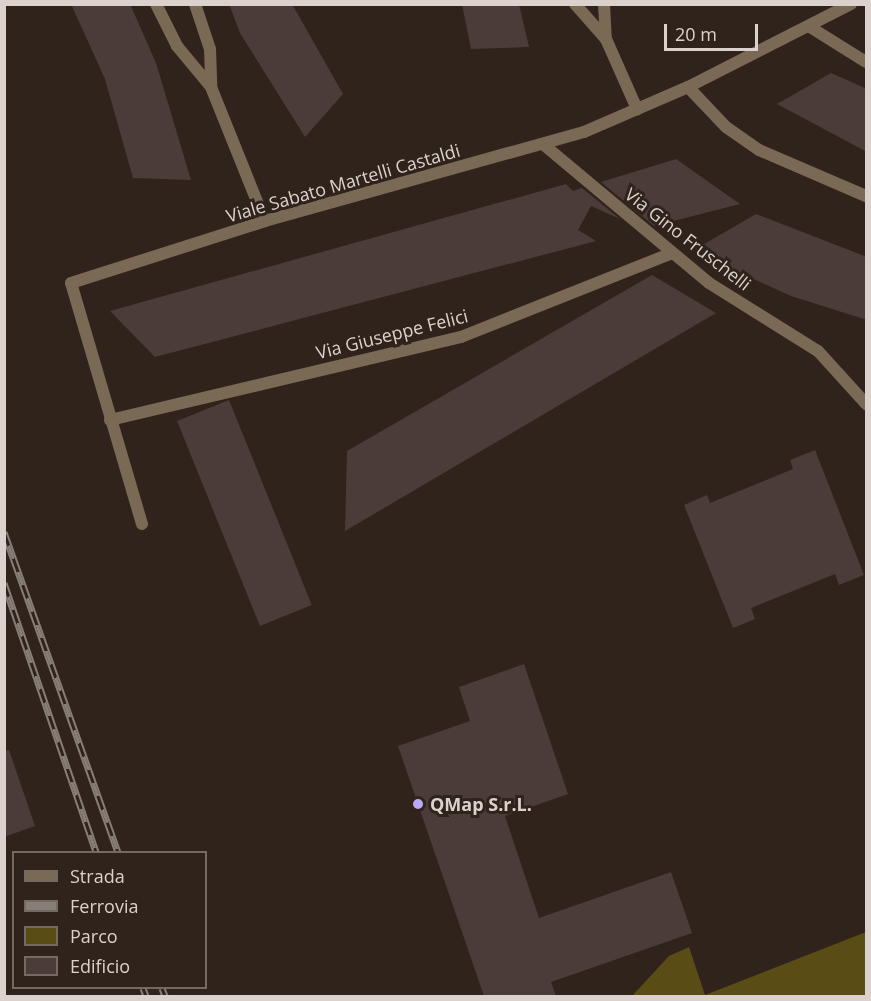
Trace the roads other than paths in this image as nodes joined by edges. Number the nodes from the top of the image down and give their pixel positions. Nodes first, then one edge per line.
1 (156, 4) edge
2 (195, 4) edge
3 (575, 4) edge
4 (604, 4) edge
5 (851, 4) edge
6 (810, 27) junction
7 (606, 39) junction
8 (867, 62) edge
9 (211, 87) junction
10 (688, 87) junction
11 (637, 109) junction
12 (544, 144) junction
13 (867, 196) edge
14 (265, 221) junction
15 (672, 253) junction
16 (867, 404) edge
17 (110, 420) junction
18 (142, 524) dead end

1 - 9 street
2 - 9 street
3 - 7 street
4 - 7 street
5 - 6 street, Viale Sabato Martelli Castaldi
6 - 8 street
6 - 10 street, Viale Sabato Martelli Castaldi
7 - 11 street
9 - 14 street
10 - 11 street, Viale Sabato Martelli Castaldi
10 - 13 street
11 - 12 street, Viale Sabato Martelli Castaldi
12 - 14 street, Viale Sabato Martelli Castaldi
12 - 15 street, Via Gino Fruschelli
14 - 17 street, Viale Sabato Martelli Castaldi
15 - 16 street, Via Gino Fruschelli
15 - 17 street, Via Giuseppe Felici
17 - 18 street, Viale Sabato Martelli Castaldi

